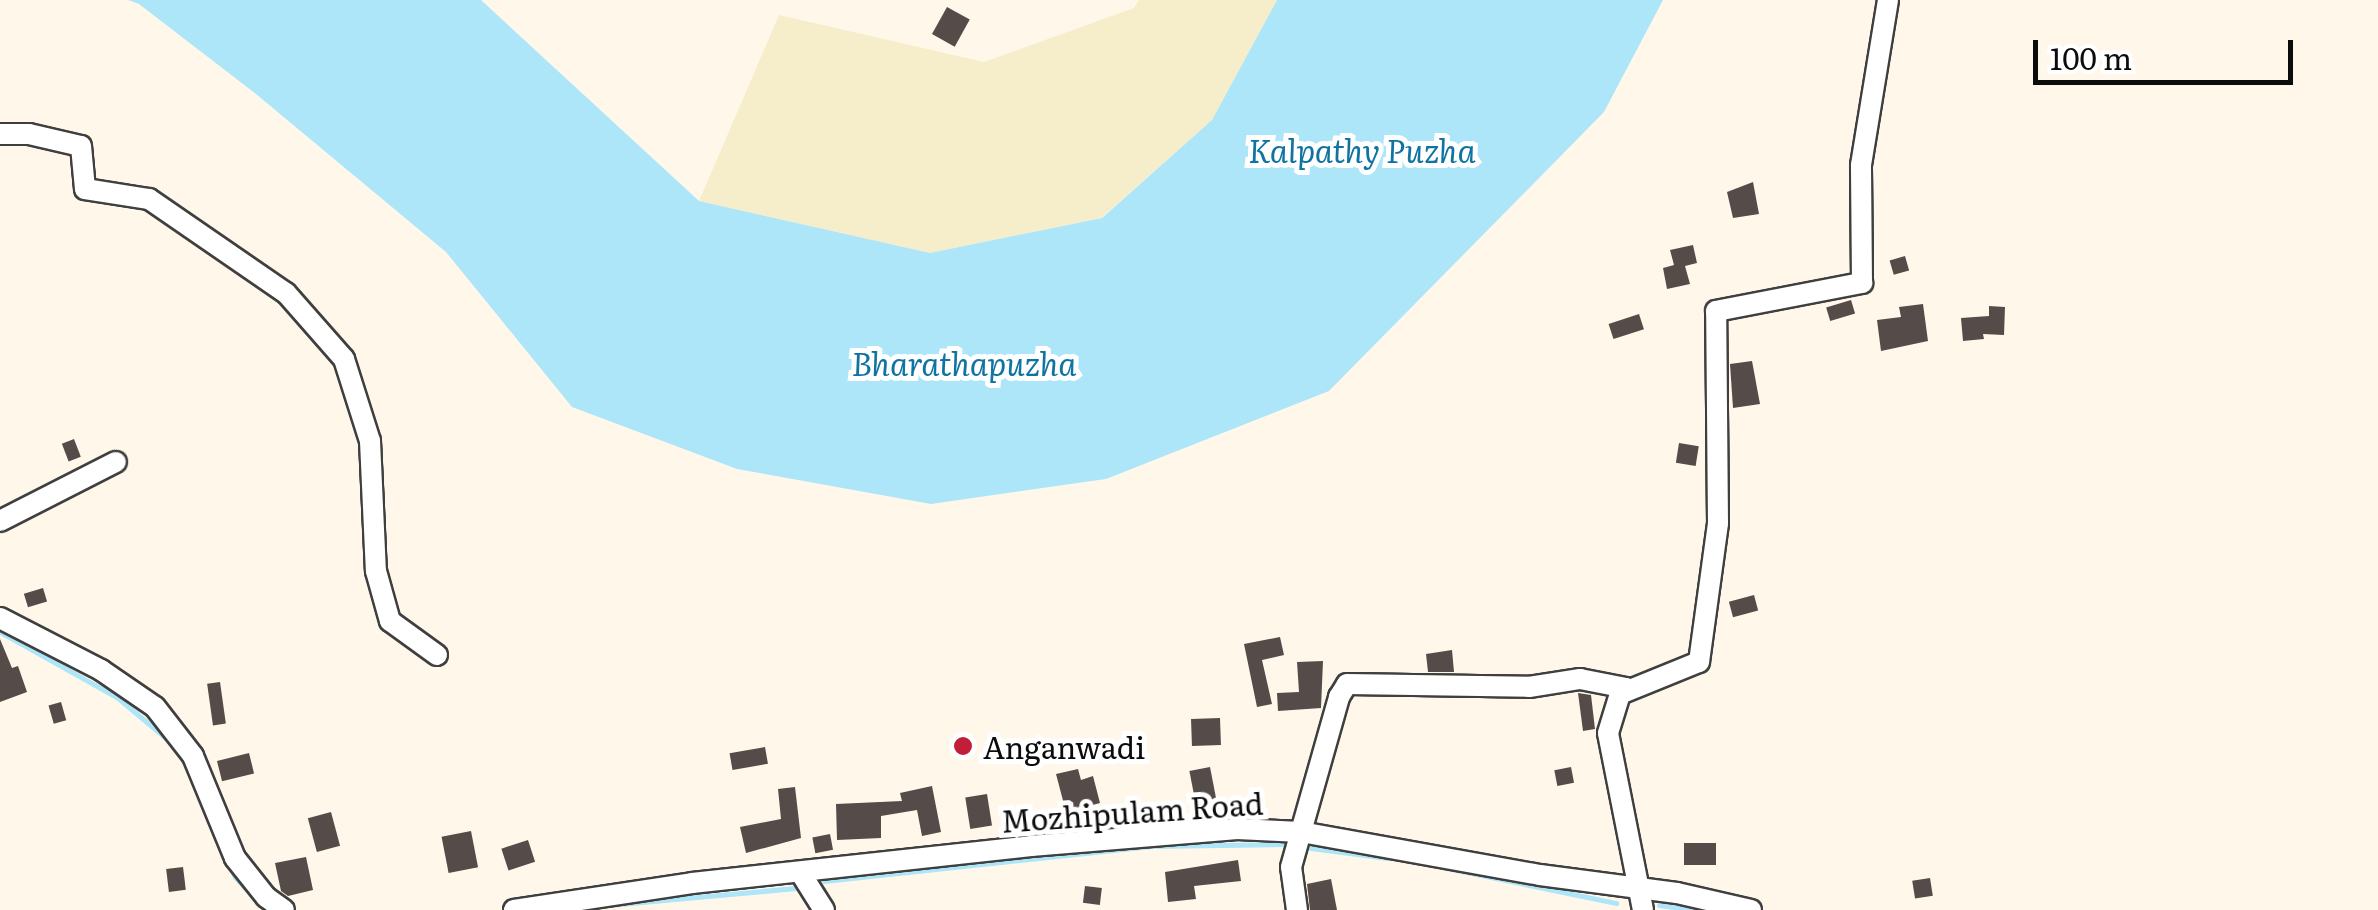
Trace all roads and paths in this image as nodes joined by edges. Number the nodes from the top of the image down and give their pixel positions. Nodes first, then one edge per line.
1 (1888, 0) edge
2 (0, 134) edge
3 (116, 462) dead end
4 (0, 521) edge
5 (0, 618) edge
6 (437, 655) dead end
7 (1620, 694) junction
8 (1301, 832) junction
9 (800, 872) junction
10 (1638, 889) junction
11 (284, 910) edge
12 (514, 910) edge
13 (824, 910) edge
14 (1296, 910) edge
15 (1643, 910) edge
16 (1751, 910) edge

1 - 7 street
2 - 6 street
3 - 4 street
5 - 11 street
7 - 8 street
7 - 10 street
8 - 9 street, Mozhipulam Road
8 - 10 street, Mozhipulam Road
8 - 14 street
9 - 12 street, Mozhipulam Road
9 - 13 street
10 - 15 street
10 - 16 street, Mozhipulam Road

